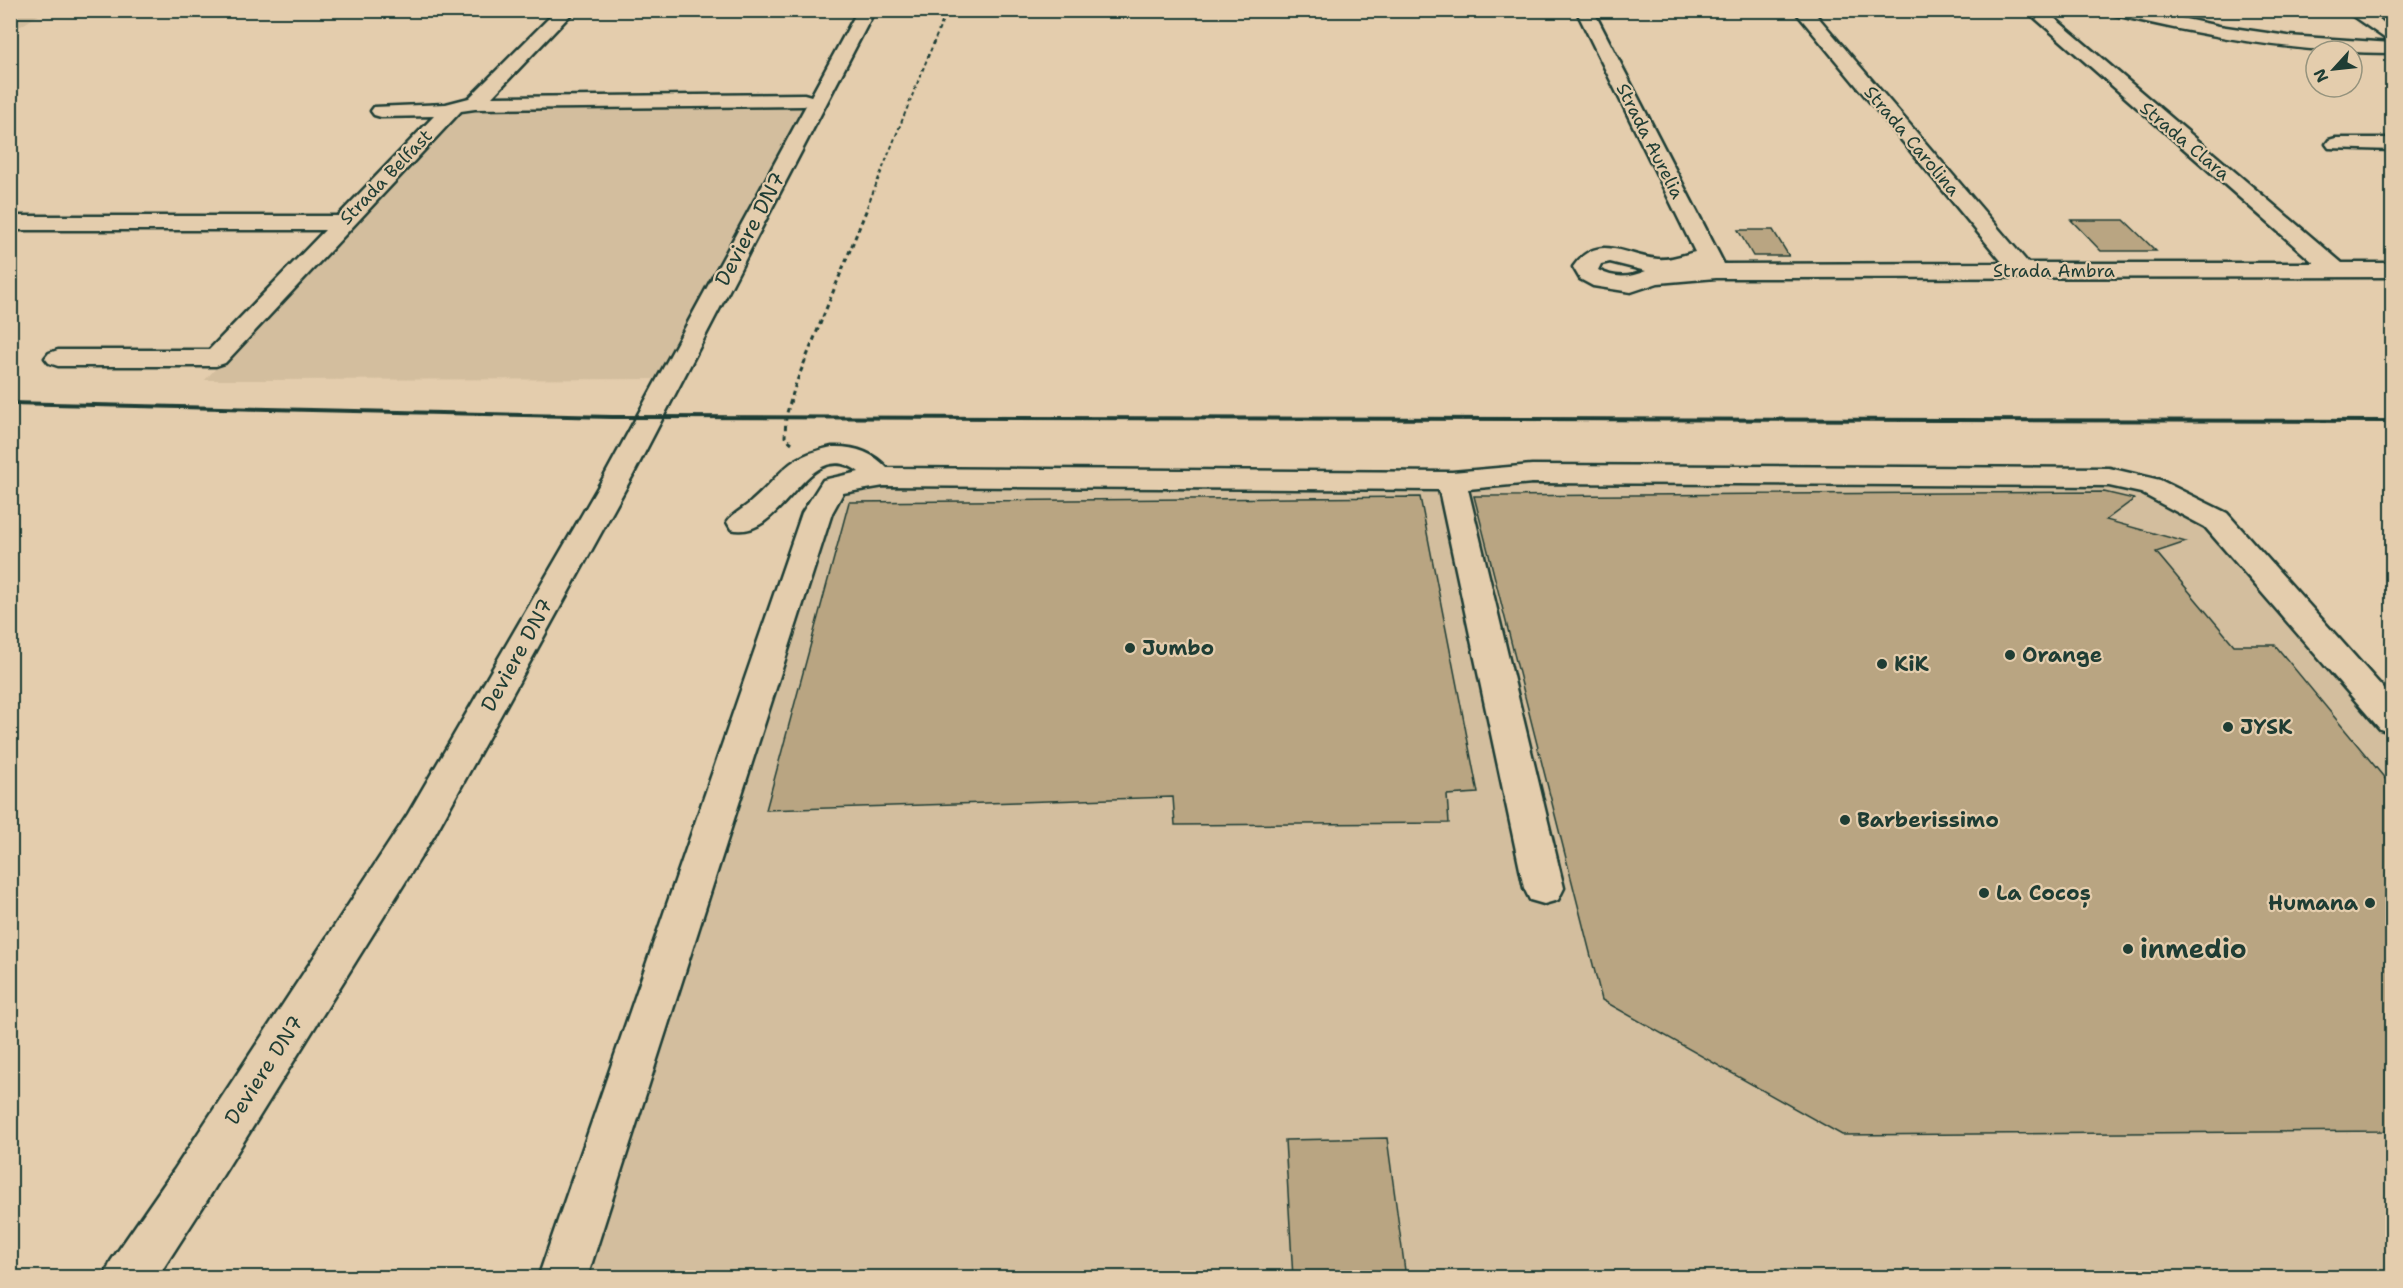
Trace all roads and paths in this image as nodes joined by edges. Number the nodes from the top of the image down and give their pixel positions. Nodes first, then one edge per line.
1 (567, 10) edge
2 (867, 10) edge
3 (947, 10) edge
4 (1584, 10) edge
5 (1802, 10) edge
6 (2034, 10) edge
7 (2117, 10) edge
8 (2352, 10) edge
9 (2392, 35) edge
10 (2392, 48) edge
11 (804, 100) dead end
12 (475, 103) junction
13 (449, 110) junction
14 (381, 111) dead end
15 (2336, 144) dead end
16 (2392, 144) edge
17 (10, 223) edge
18 (343, 223) junction
19 (1712, 263) joint
20 (2392, 270) edge
21 (2022, 271) junction
22 (2337, 271) junction
23 (58, 358) dead end
24 (796, 383) joint
25 (812, 462) junction
26 (880, 478) junction
27 (1452, 481) junction
28 (742, 522) dead end
29 (2392, 720) edge
30 (1544, 888) dead end
31 (129, 1278) edge
32 (562, 1278) edge

1 - 12 street
2 - 31 street, Deviere DN7
3 - 24 path
4 - 19 street, Strada Aurelia
5 - 21 street, Strada Carolina
6 - 22 street, Strada Clara
7 - 10 street
8 - 9 street
11 - 12 street, Strada Belfast
12 - 13 street, Strada Belfast
13 - 14 street
13 - 18 street, Strada Belfast
15 - 16 street
17 - 18 street
18 - 23 street, Strada Belfast
19 - 21 street, Strada Ambra
20 - 22 street, Strada Ambra
21 - 22 street, Strada Ambra
24 - 25 path
25 - 26 street
25 - 28 street
26 - 27 street
26 - 32 street
27 - 29 street
27 - 30 street

